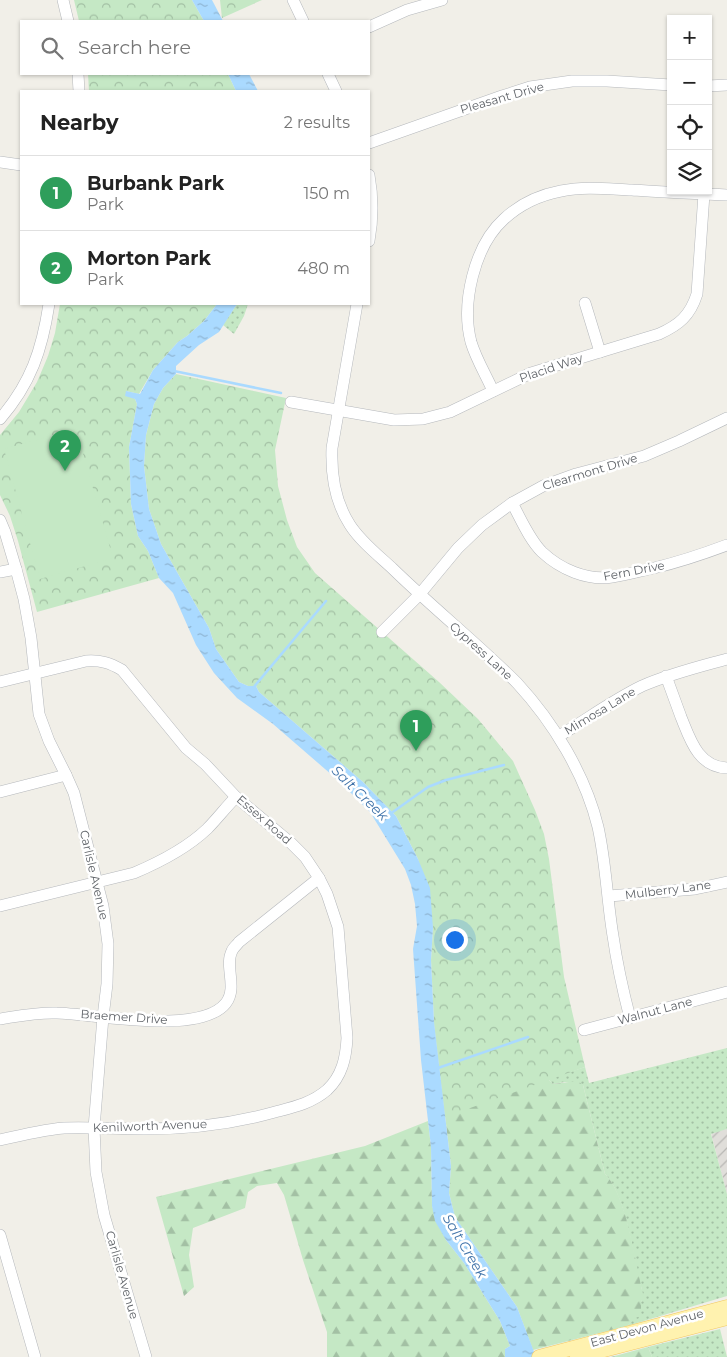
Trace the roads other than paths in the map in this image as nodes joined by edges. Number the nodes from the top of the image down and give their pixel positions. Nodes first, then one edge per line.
1 (63, 0) edge
2 (293, 0) edge
3 (442, 0) edge
4 (68, 20) edge
5 (303, 20) edge
6 (370, 28) edge
7 (78, 75) edge
8 (328, 75) edge
9 (667, 85) edge
10 (712, 86) edge
11 (727, 86) edge
12 (79, 90) edge
13 (336, 90) edge
14 (370, 142) edge
15 (0, 162) edge
16 (20, 165) edge
17 (370, 183) edge
18 (667, 192) edge
19 (712, 194) edge
20 (704, 195) edge
21 (727, 195) edge
22 (370, 235) edge
23 (585, 303) dead end
24 (49, 305) edge
25 (357, 305) edge
26 (600, 352) junction
27 (493, 390) junction
28 (292, 402) dead end
29 (338, 410) junction
30 (727, 418) edge
31 (0, 419) edge
32 (512, 503) junction
33 (0, 520) edge
34 (727, 545) edge
35 (16, 569) junction
36 (0, 572) edge
37 (419, 595) junction
38 (382, 632) dead end
39 (727, 659) edge
40 (35, 674) junction
41 (666, 676) junction
42 (0, 682) edge
43 (559, 736) junction
44 (727, 768) edge
45 (66, 775) junction
46 (0, 792) edge
47 (236, 796) junction
48 (319, 878) junction
49 (97, 882) junction
50 (727, 882) edge
51 (609, 896) junction
52 (0, 906) edge
53 (727, 992) edge
54 (103, 1017) junction
55 (630, 1018) junction
56 (0, 1019) edge
57 (584, 1030) dead end
58 (300, 1106) joint
59 (94, 1128) junction
60 (0, 1140) edge
61 (0, 1235) edge
62 (2, 1248) edge
63 (727, 1307) edge
64 (727, 1318) edge
65 (35, 1357) edge
66 (146, 1357) edge
67 (539, 1357) edge
68 (577, 1357) edge

1 - 4 street
2 - 5 street
3 - 6 street
7 - 12 street
8 - 13 street
9 - 14 street, Pleasant Drive
10 - 11 street
15 - 16 street
17 - 22 street
18 - 27 street
19 - 21 street
20 - 26 street, Placid Way
23 - 26 street
24 - 31 street
25 - 29 street, Cypress Lane
26 - 27 street, Placid Way
27 - 29 street, Placid Way
28 - 29 street, Placid Way
29 - 37 street, Cypress Lane
30 - 32 street, Clearmont Drive
32 - 34 street, Fern Drive
32 - 37 street, Clearmont Drive
33 - 35 street, Carlisle Avenue
35 - 36 street
35 - 40 street, Carlisle Avenue
37 - 38 street, Clearmont Drive
37 - 43 street, Cypress Lane
39 - 41 street, Mimosa Lane
40 - 42 street, Essex Road
40 - 45 street, Carlisle Avenue
40 - 47 street, Essex Road
41 - 43 street, Mimosa Lane
41 - 44 street
43 - 51 street, Cypress Lane
45 - 46 street
45 - 49 street, Carlisle Avenue
47 - 48 street, Essex Road
47 - 49 street
48 - 54 street, Braemer Drive
48 - 58 street, Essex Road
49 - 52 street
49 - 54 street, Carlisle Avenue
50 - 51 street, Mulberry Lane
51 - 55 street, Cypress Lane
53 - 55 street, Walnut Lane
54 - 56 street, Braemer Drive
54 - 59 street, Carlisle Avenue
55 - 57 street, Walnut Lane
58 - 59 street, Kenilworth Avenue
59 - 60 street, Kenilworth Avenue
59 - 66 street, Carlisle Avenue
61 - 62 street
62 - 65 street
63 - 67 main road, East Devon Avenue
64 - 68 main road

